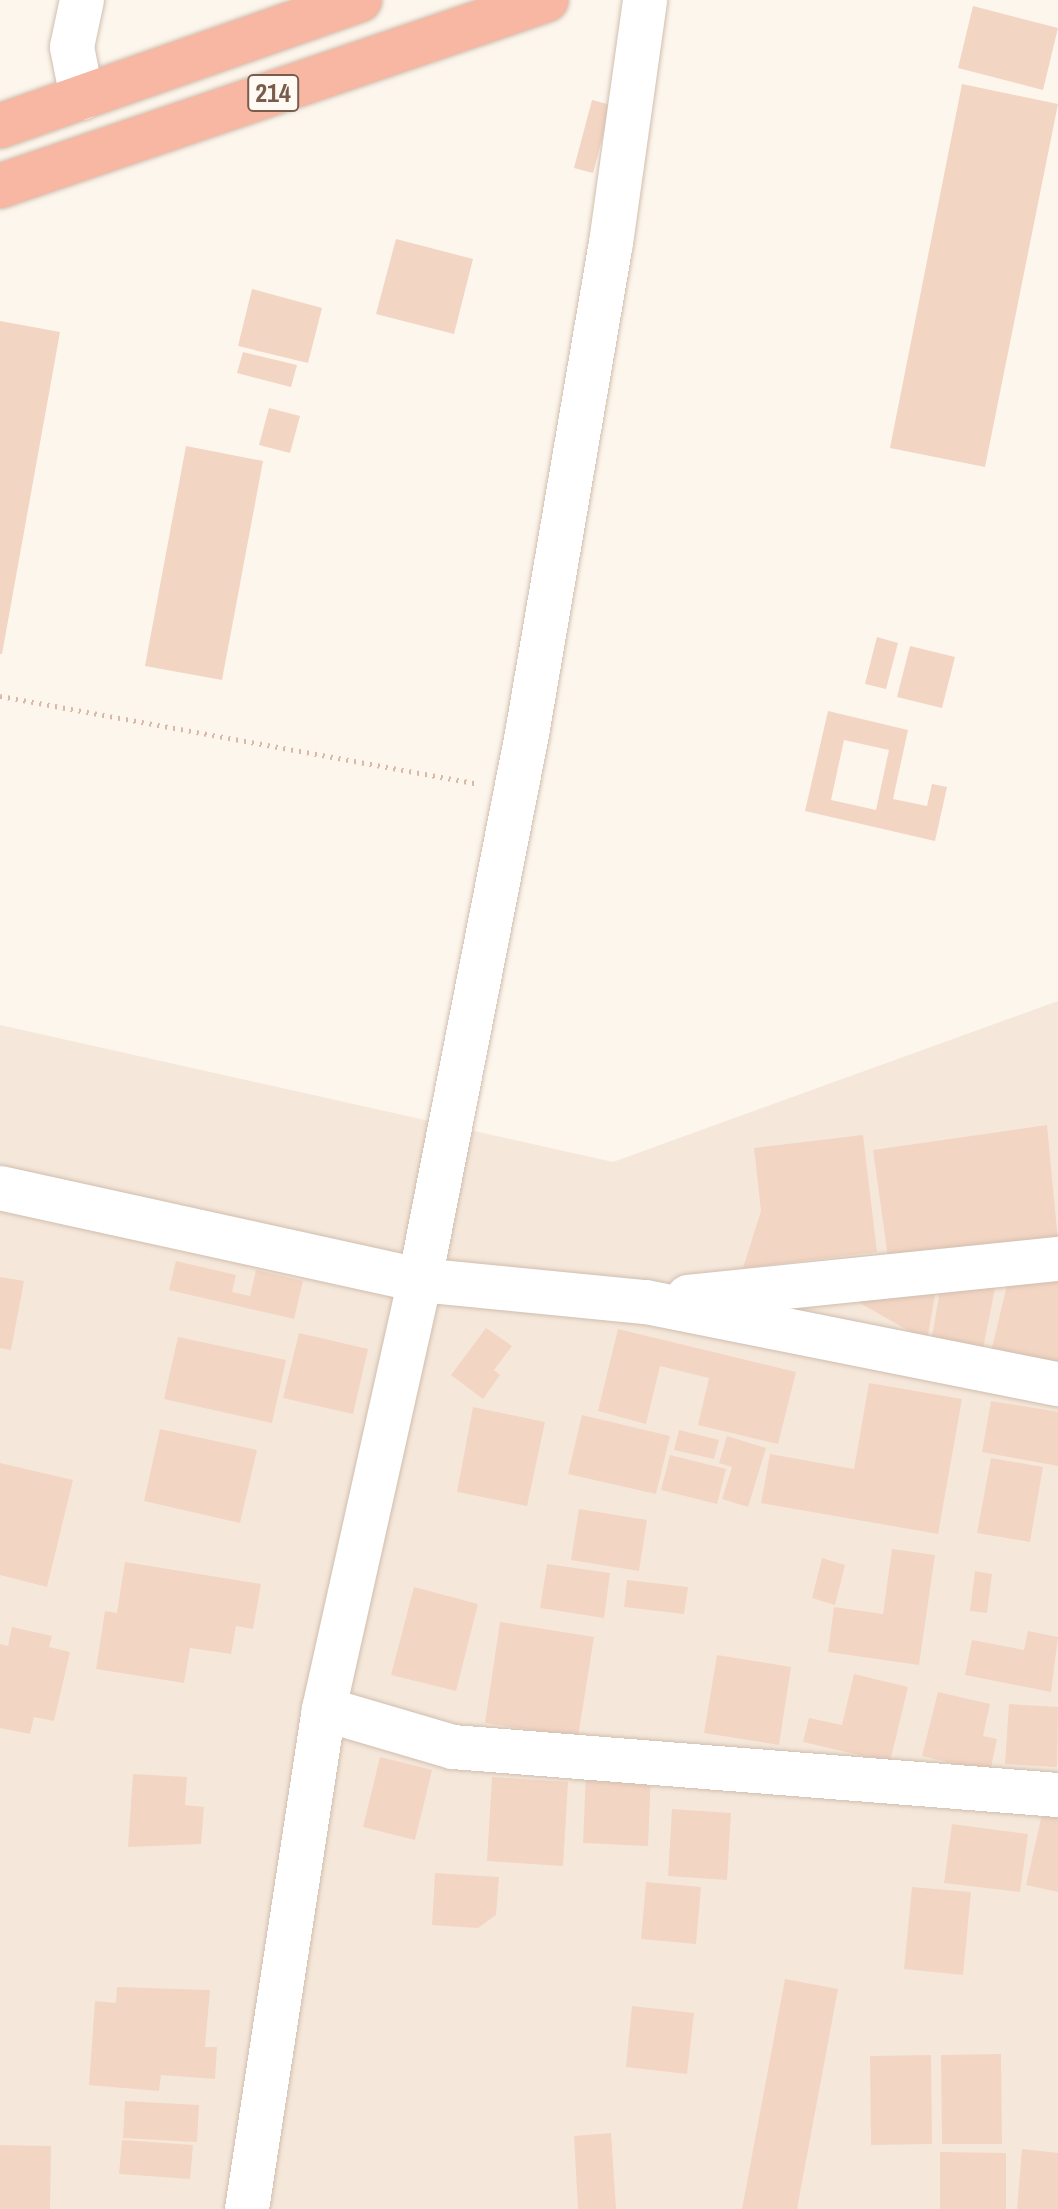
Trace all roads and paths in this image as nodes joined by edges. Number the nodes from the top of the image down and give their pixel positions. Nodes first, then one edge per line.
1 (82, 0) edge
2 (360, 0) edge
3 (546, 0) edge
4 (645, 0) edge
5 (82, 98) junction
6 (0, 126) edge
7 (0, 186) edge
8 (0, 696) edge
9 (514, 791) junction
10 (0, 1188) edge
11 (1058, 1259) edge
12 (420, 1280) junction
13 (646, 1302) junction
14 (1058, 1384) edge
15 (324, 1709) junction
16 (1058, 1795) edge
17 (247, 2209) edge

1 - 5 street
2 - 5 highway, 214
3 - 7 highway, 214
4 - 9 street
5 - 6 highway, 214
8 - 9 path
9 - 12 street
10 - 12 street
11 - 13 street
12 - 13 street
12 - 15 street
13 - 14 street
15 - 16 street
15 - 17 street

